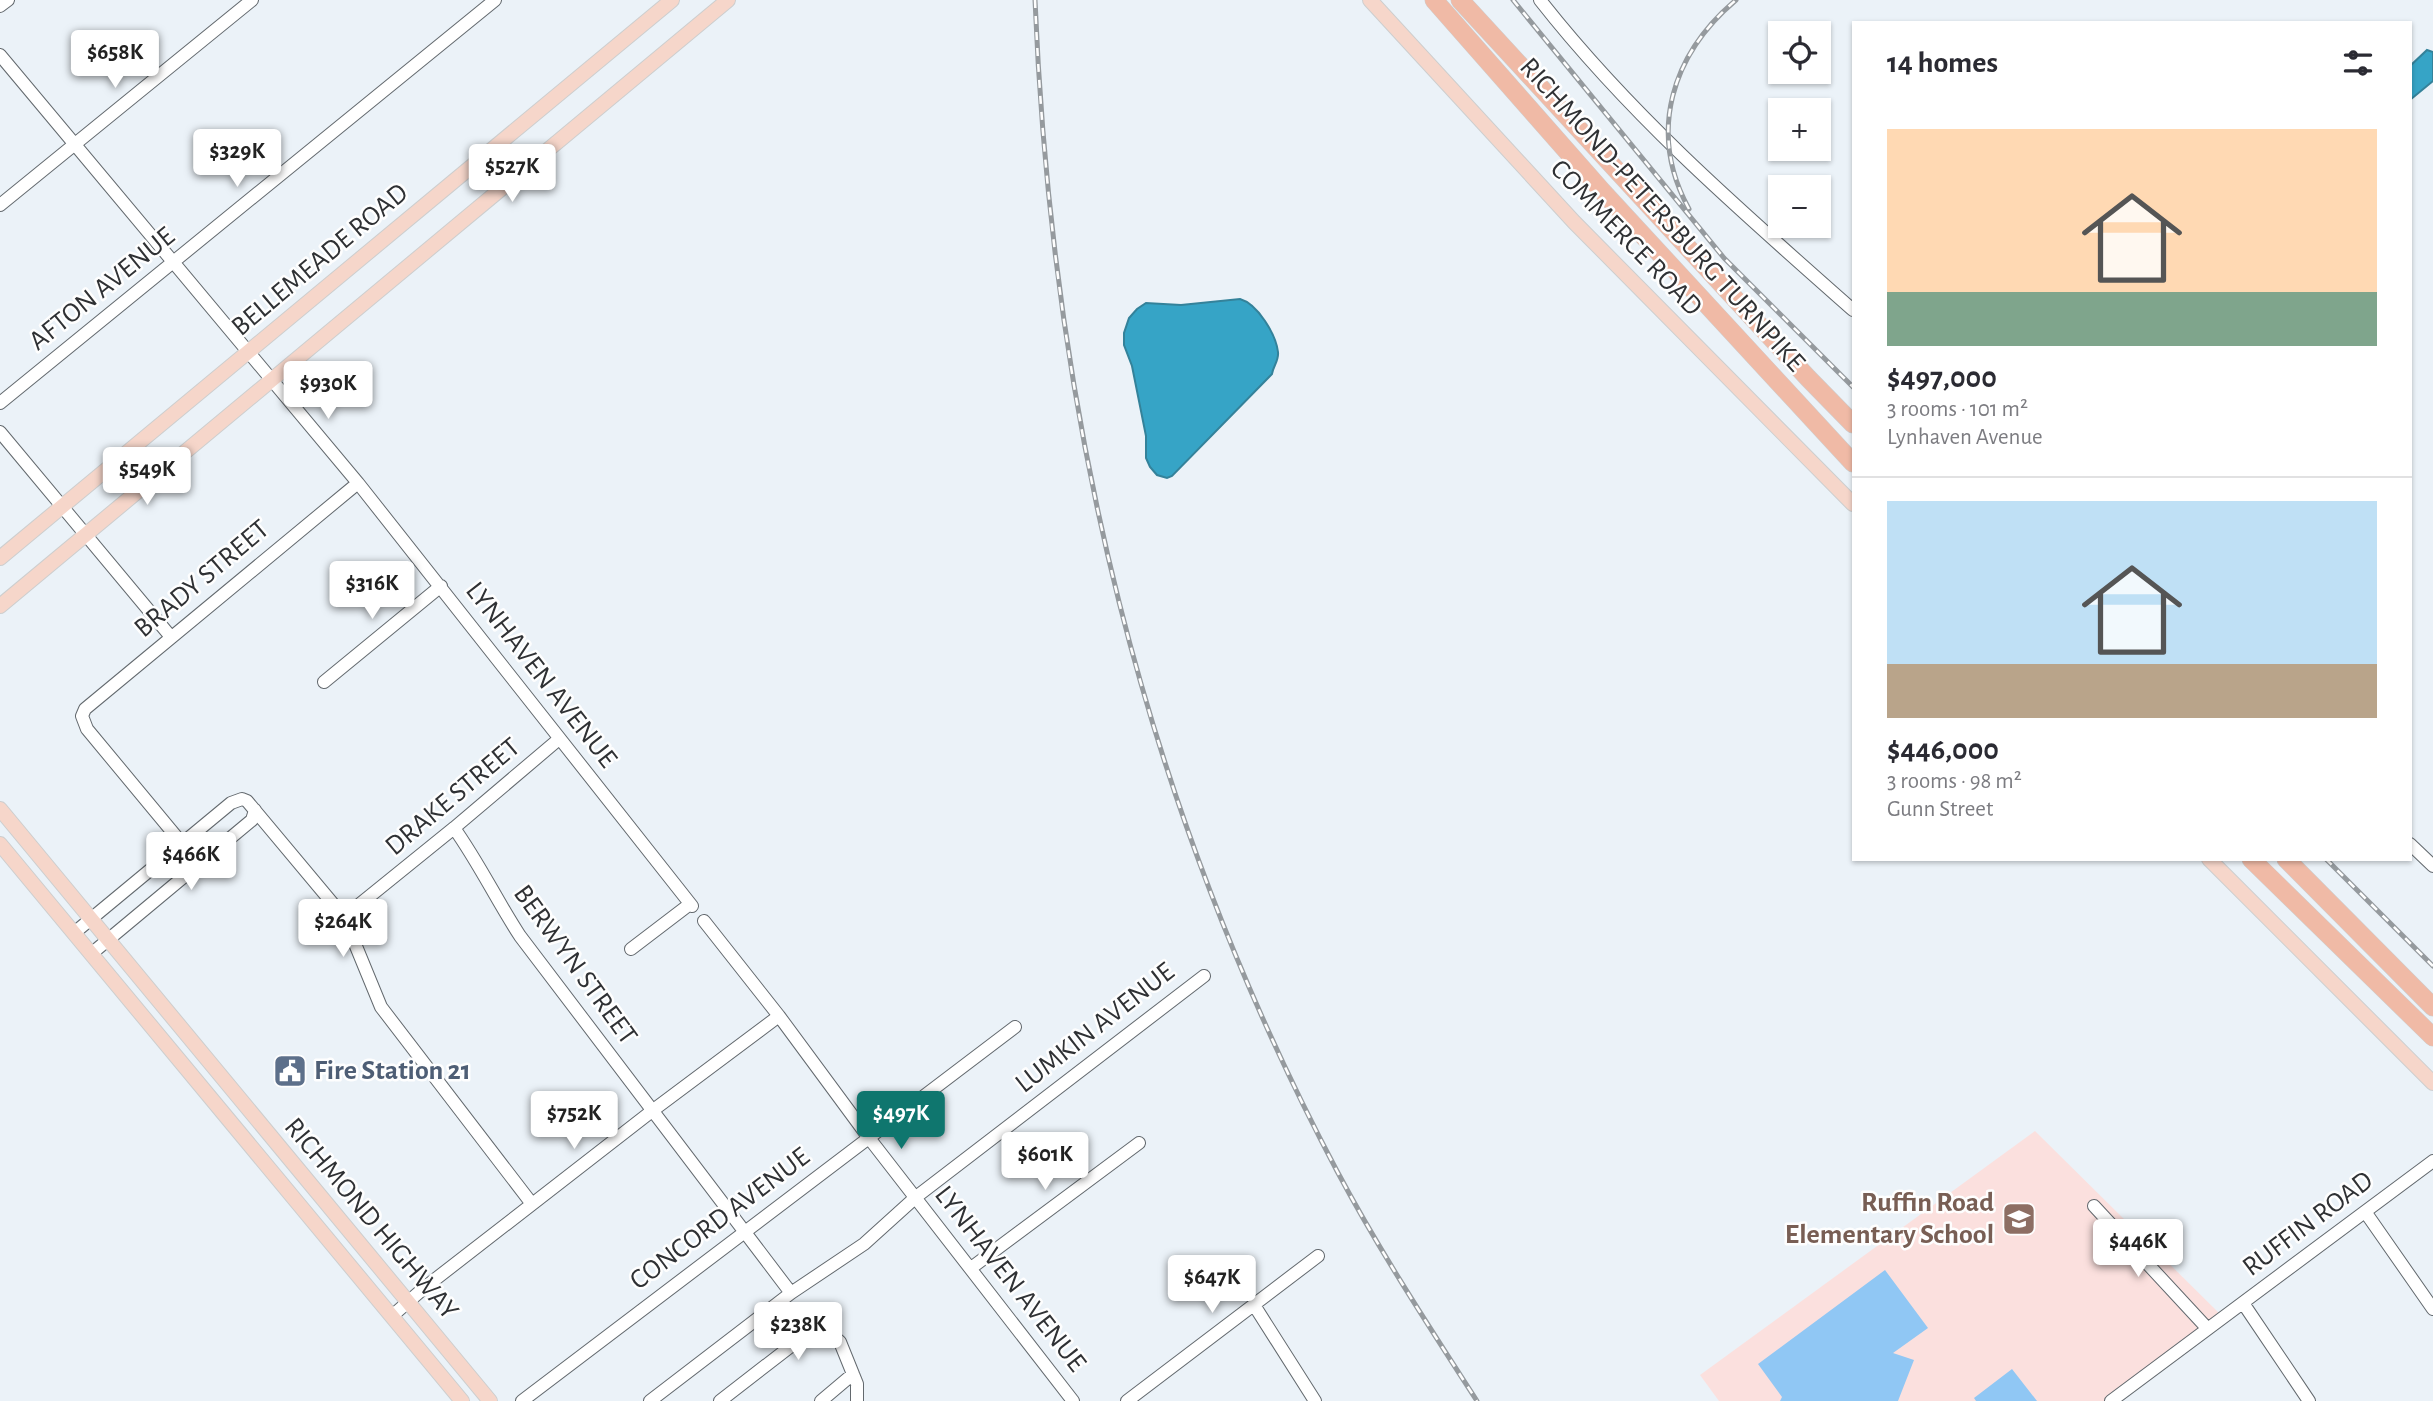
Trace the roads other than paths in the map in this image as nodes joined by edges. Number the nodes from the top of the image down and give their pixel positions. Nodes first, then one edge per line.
1 (8, 0) edge
2 (251, 0) edge
3 (495, 0) edge
4 (672, 0) edge
5 (728, 0) edge
6 (1370, 0) edge
7 (1379, 0) edge
8 (1434, 0) edge
9 (1460, 0) edge
10 (1540, 0) edge
11 (0, 6) edge
12 (0, 55) edge
13 (75, 144) junction
14 (0, 205) edge
15 (173, 262) junction
16 (1852, 309) edge
17 (249, 352) junction
18 (272, 380) junction
19 (0, 403) edge
20 (1852, 423) edge
21 (0, 432) edge
22 (1852, 462) edge
23 (358, 482) junction
24 (1852, 493) edge
25 (1852, 503) edge
26 (63, 506) junction
27 (86, 535) junction
28 (0, 558) edge
29 (441, 586) junction
30 (0, 606) edge
31 (171, 637) junction
32 (324, 682) dead end
33 (559, 739) junction
34 (0, 809) edge
35 (255, 810) junction
36 (454, 828) junction
37 (182, 843) junction
38 (0, 844) edge
39 (2412, 846) edge
40 (2211, 861) edge
41 (2223, 861) edge
42 (2253, 861) edge
43 (2288, 861) edge
44 (199, 864) junction
45 (2433, 866) edge
46 (344, 917) junction
47 (91, 919) junction
48 (704, 921) dead end
49 (74, 933) junction
50 (108, 940) junction
51 (631, 949) dead end
52 (91, 954) junction
53 (1204, 976) dead end
54 (2433, 1007) edge
55 (779, 1016) junction
56 (1015, 1027) dead end
57 (2433, 1037) edge
58 (2433, 1071) edge
59 (2433, 1083) edge
60 (652, 1111) junction
61 (870, 1139) junction
62 (1139, 1143) dead end
63 (2433, 1161) edge
64 (916, 1197) junction
65 (532, 1204) junction
66 (2094, 1206) dead end
67 (2366, 1213) junction
68 (743, 1231) junction
69 (1318, 1256) dead end
70 (971, 1268) junction
71 (791, 1293) junction
72 (408, 1302) junction
73 (2243, 1303) junction
74 (1254, 1305) junction
75 (2433, 1309) edge
76 (392, 1316) junction
77 (2207, 1328) junction
78 (853, 1374) junction
79 (462, 1401) edge
80 (490, 1401) edge
81 (522, 1401) edge
82 (650, 1401) edge
83 (720, 1401) edge
84 (821, 1401) edge
85 (856, 1401) edge
86 (1073, 1401) edge
87 (1127, 1401) edge
88 (1315, 1401) edge
89 (2111, 1401) edge
90 (2309, 1401) edge

1 - 11 street
2 - 13 street
3 - 15 street, AFTON AVENUE
4 - 17 main road, BELLEMEADE ROAD
5 - 18 main road
6 - 25 main road, COMMERCE ROAD
7 - 24 main road, COMMERCE ROAD
8 - 22 highway, RICHMOND-PETERSBURG TURNPIKE
9 - 20 highway, RICHMOND-PETERSBURG TURNPIKE
10 - 16 street
12 - 13 street, LYNHAVEN AVENUE
13 - 14 street
13 - 15 street, LYNHAVEN AVENUE
15 - 17 street, LYNHAVEN AVENUE
15 - 19 street, AFTON AVENUE
17 - 18 street, LYNHAVEN AVENUE
17 - 26 main road, BELLEMEADE ROAD
18 - 23 street, LYNHAVEN AVENUE
18 - 27 main road
21 - 26 street
23 - 29 street, LYNHAVEN AVENUE
23 - 31 street, BRADY STREET
26 - 27 street
26 - 28 main road, BELLEMEADE ROAD
27 - 30 main road
27 - 31 street
29 - 32 street
29 - 33 street, LYNHAVEN AVENUE
31 - 37 street, BRADY STREET
33 - 36 street, DRAKE STREET
33 - 51 street, LYNHAVEN AVENUE
34 - 47 main road, RICHMOND HIGHWAY
35 - 37 street
35 - 44 street
35 - 46 street
36 - 46 street, DRAKE STREET
36 - 60 street, BERWYN STREET
37 - 44 street
37 - 47 street
38 - 49 main road, RICHMOND HIGHWAY
39 - 45 street
40 - 59 main road
41 - 58 main road
42 - 57 highway
43 - 54 highway
44 - 50 street
46 - 65 street
47 - 49 street
47 - 50 main road, RICHMOND HIGHWAY
48 - 55 street, LYNHAVEN AVENUE
49 - 52 main road, RICHMOND HIGHWAY
50 - 52 street
50 - 72 main road, RICHMOND HIGHWAY
52 - 76 main road, RICHMOND HIGHWAY
53 - 64 street, LUMKIN AVENUE
55 - 60 street
55 - 61 street, LYNHAVEN AVENUE
56 - 61 street, CONCORD AVENUE
60 - 65 street
60 - 68 street, BERWYN STREET
61 - 64 street, LYNHAVEN AVENUE
61 - 68 street, CONCORD AVENUE
62 - 70 street
63 - 67 street, RUFFIN ROAD
64 - 70 street, LYNHAVEN AVENUE
64 - 71 street, LUMKIN AVENUE
65 - 72 street
66 - 77 street
67 - 73 street, RUFFIN ROAD
67 - 75 street
68 - 71 street, BERWYN STREET
68 - 81 street, CONCORD AVENUE
69 - 74 street
70 - 86 street, LYNHAVEN AVENUE
71 - 82 street, LUMKIN AVENUE
72 - 76 street
72 - 80 main road, RICHMOND HIGHWAY
73 - 77 street, RUFFIN ROAD
73 - 90 street
74 - 87 street
74 - 88 street
76 - 79 main road, RICHMOND HIGHWAY
77 - 89 street, RUFFIN ROAD
78 - 83 street
78 - 84 street
78 - 85 street

